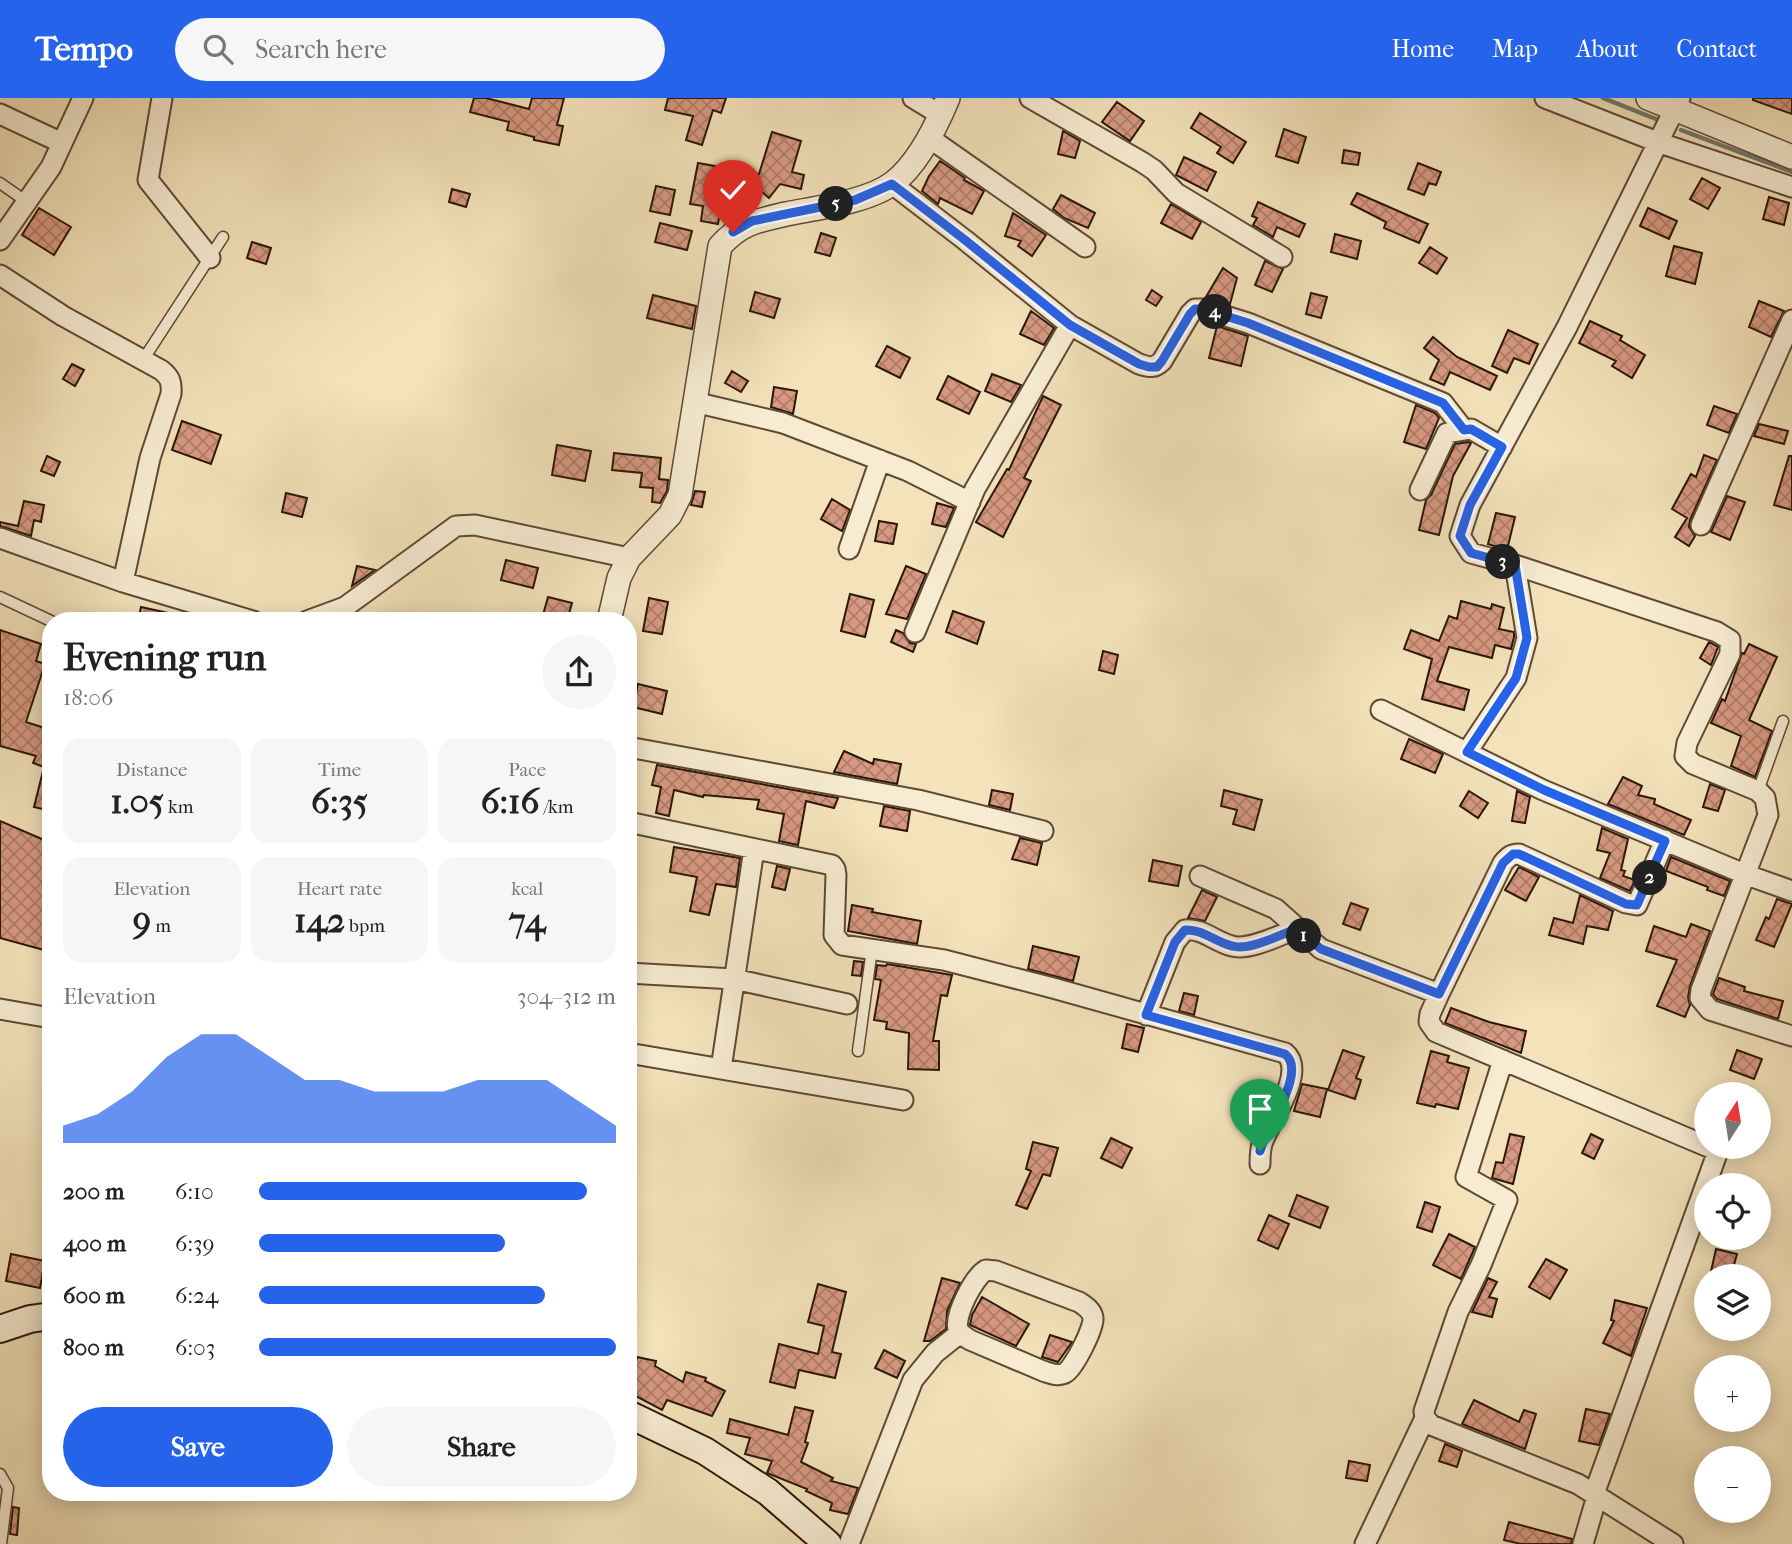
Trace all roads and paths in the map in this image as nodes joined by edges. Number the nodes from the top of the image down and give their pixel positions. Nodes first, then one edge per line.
1 (83, 98) edge
2 (162, 98) edge
3 (913, 98) edge
4 (1030, 98) edge
5 (1545, 98) edge
6 (1648, 98) edge
7 (1678, 104) edge
8 (944, 106) edge
9 (0, 114) edge
10 (928, 137) junction
11 (62, 143) junction
12 (1660, 143) junction
13 (1792, 157) edge
14 (0, 183) edge
15 (892, 184) junction
16 (1792, 187) edge
17 (27, 202) junction
18 (223, 237) dead end
19 (0, 240) edge
20 (1085, 247) dead end
21 (1282, 257) dead end
22 (210, 258) junction
23 (0, 275) edge
24 (1792, 320) edge
25 (1070, 325) junction
26 (143, 360) junction
27 (694, 402) junction
28 (1464, 430) junction
29 (1502, 447) junction
30 (880, 460) junction
31 (1420, 490) dead end
32 (970, 502) junction
33 (1701, 525) dead end
34 (1, 542) edge
35 (849, 549) dead end
36 (629, 558) junction
37 (1515, 565) junction
38 (123, 582) junction
39 (0, 597) edge
40 (223, 612) edge
41 (331, 612) edge
42 (611, 612) edge
43 (42, 617) edge
44 (915, 632) dead end
45 (1381, 710) dead end
46 (1783, 721) dead end
47 (637, 749) edge
48 (1467, 752) junction
49 (1758, 791) junction
50 (637, 824) edge
51 (1043, 831) dead end
52 (1665, 841) junction
53 (754, 849) junction
54 (1747, 875) junction
55 (1200, 876) dead end
56 (1792, 891) edge
57 (1296, 929) junction
58 (872, 949) junction
59 (637, 974) edge
60 (734, 979) junction
61 (1439, 994) junction
62 (847, 1004) dead end
63 (0, 1009) edge
64 (1146, 1015) junction
65 (42, 1016) edge
66 (1792, 1036) edge
67 (858, 1051) dead end
68 (637, 1055) edge
69 (1503, 1060) junction
70 (721, 1069) junction
71 (903, 1100) dead end
72 (1260, 1164) dead end
73 (42, 1317) edge
74 (0, 1329) edge
75 (960, 1333) junction
76 (637, 1418) edge
77 (1425, 1418) junction
78 (0, 1474) edge
79 (1595, 1495) junction
80 (1, 1544) edge
81 (828, 1544) edge
82 (849, 1544) edge
83 (1366, 1544) edge
84 (1583, 1544) edge
85 (1673, 1544) edge

1 - 11 street
2 - 22 street
3 - 8 street
4 - 21 street
5 - 12 street
6 - 7 street
7 - 12 street
7 - 13 street
8 - 10 street
9 - 11 street
10 - 15 street
10 - 20 street
11 - 17 street
12 - 16 street
12 - 29 street
14 - 17 lane
15 - 25 street
15 - 27 street
17 - 19 street
18 - 22 lane
22 - 26 lane
23 - 26 street
24 - 33 street
25 - 28 street
25 - 32 street
26 - 38 street
27 - 30 street
27 - 36 street
28 - 29 street
28 - 31 street
29 - 37 street
30 - 32 street
30 - 35 street
32 - 44 street
34 - 38 street
36 - 41 street
36 - 42 street
37 - 48 street
37 - 49 street
38 - 40 street
39 - 43 lane
45 - 48 street
46 - 49 lane
47 - 51 street
48 - 52 street
49 - 54 street
50 - 53 street
52 - 54 street
52 - 61 street
53 - 58 street
53 - 60 street
54 - 56 street
54 - 66 street
55 - 57 street
57 - 61 street
57 - 64 street
58 - 64 street
58 - 67 lane
59 - 60 street
60 - 62 street
60 - 70 street
61 - 69 street
63 - 65 street
64 - 72 street
68 - 70 street
69 - 77 street
69 - 79 street
70 - 71 street
73 - 74 main road
75 - 75 street
75 - 82 street
76 - 81 main road
77 - 79 street
77 - 83 street
78 - 80 lane
79 - 84 street
79 - 85 street

